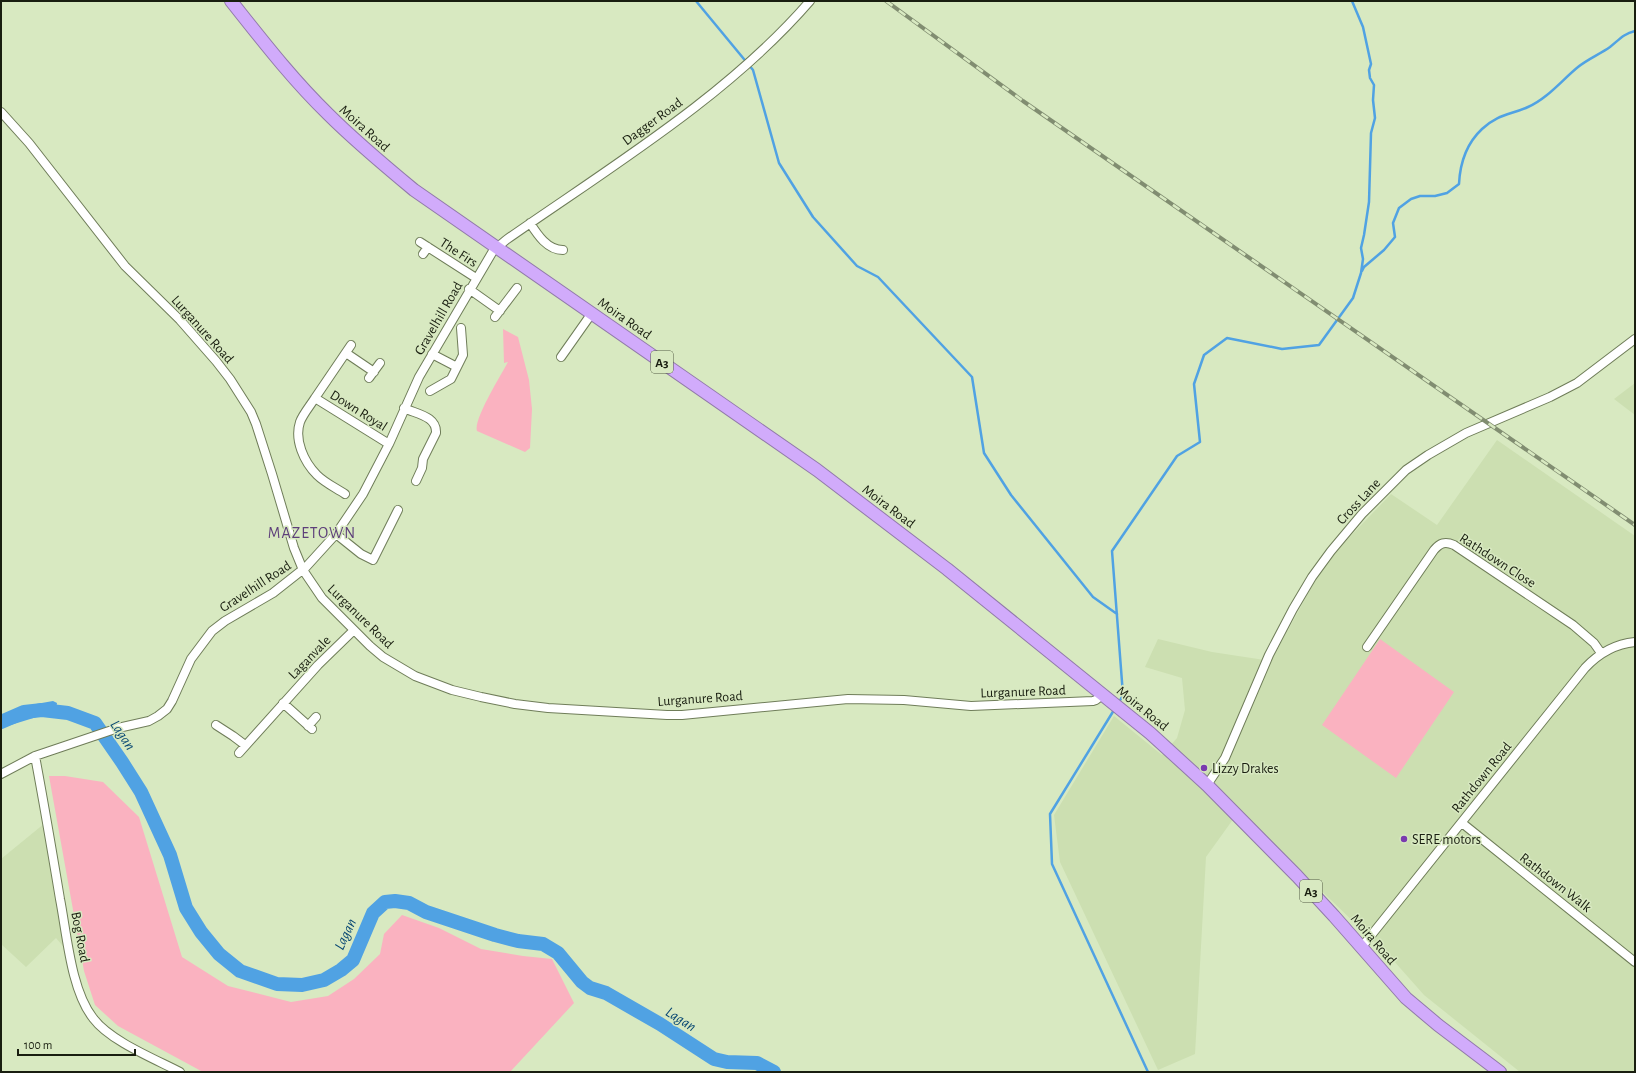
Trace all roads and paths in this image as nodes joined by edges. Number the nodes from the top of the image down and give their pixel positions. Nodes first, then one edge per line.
1 (231, 1) edge
2 (810, 1) edge
3 (1, 112) edge
4 (530, 223) junction
5 (420, 242) dead end
6 (496, 247) junction
7 (563, 250) dead end
8 (476, 278) junction
9 (517, 288) dead end
10 (469, 289) junction
11 (592, 313) junction
12 (462, 328) dead end
13 (1635, 339) edge
14 (351, 345) dead end
15 (346, 353) junction
16 (432, 354) junction
17 (561, 357) dead end
18 (380, 364) dead end
19 (457, 367) junction
20 (430, 391) dead end
21 (315, 398) junction
22 (404, 408) junction
23 (389, 444) junction
24 (416, 481) dead end
25 (345, 494) dead end
26 (398, 510) dead end
27 (336, 534) junction
28 (303, 570) junction
29 (354, 630) junction
30 (1635, 642) edge
31 (1367, 647) dead end
32 (1601, 653) junction
33 (1102, 695) junction
34 (283, 703) junction
35 (316, 717) dead end
36 (216, 725) dead end
37 (245, 745) junction
38 (238, 752) dead end
39 (35, 756) junction
40 (1, 774) edge
41 (1207, 786) junction
42 (1462, 823) junction
43 (1361, 948) junction
44 (1635, 962) edge
45 (180, 1072) edge
46 (1500, 1072) edge

1 - 6 highway, Moira Road / A3
2 - 4 street, Dagger Road
3 - 28 street, Lurganure Road
4 - 6 street, Dagger Road
4 - 7 street
5 - 8 street, The Firs
6 - 8 street, Gravelhill Road
6 - 11 highway, Moira Road / A3
8 - 10 street, Gravelhill Road
9 - 10 street
10 - 16 street, Gravelhill Road
11 - 17 street
11 - 33 highway, Moira Road / A3
12 - 19 street
13 - 41 street, Cross Lane
14 - 15 street, Down Royal
15 - 18 street
15 - 21 street, Down Royal
16 - 19 street
16 - 22 street, Gravelhill Road
19 - 20 street
21 - 23 street, Down Royal
21 - 25 street, Down Royal
22 - 23 street, Gravelhill Road
22 - 24 street
23 - 27 street, Gravelhill Road
26 - 27 street
27 - 28 street, Gravelhill Road
28 - 29 street, Lurganure Road
28 - 39 street, Gravelhill Road
29 - 33 street, Lurganure Road
29 - 34 street, Laganvale
30 - 32 street, Rathdown Road
31 - 32 street, Rathdown Close
32 - 42 street, Rathdown Road
33 - 41 highway, Moira Road / A3
34 - 35 street
34 - 37 street, Laganvale
36 - 37 street
37 - 38 street, Laganvale
39 - 40 street, Gravelhill Road
39 - 45 street, Bog Road
41 - 43 highway, Moira Road / A3
42 - 43 street, Rathdown Road
42 - 44 street, Rathdown Walk
43 - 46 highway, Moira Road / A3

